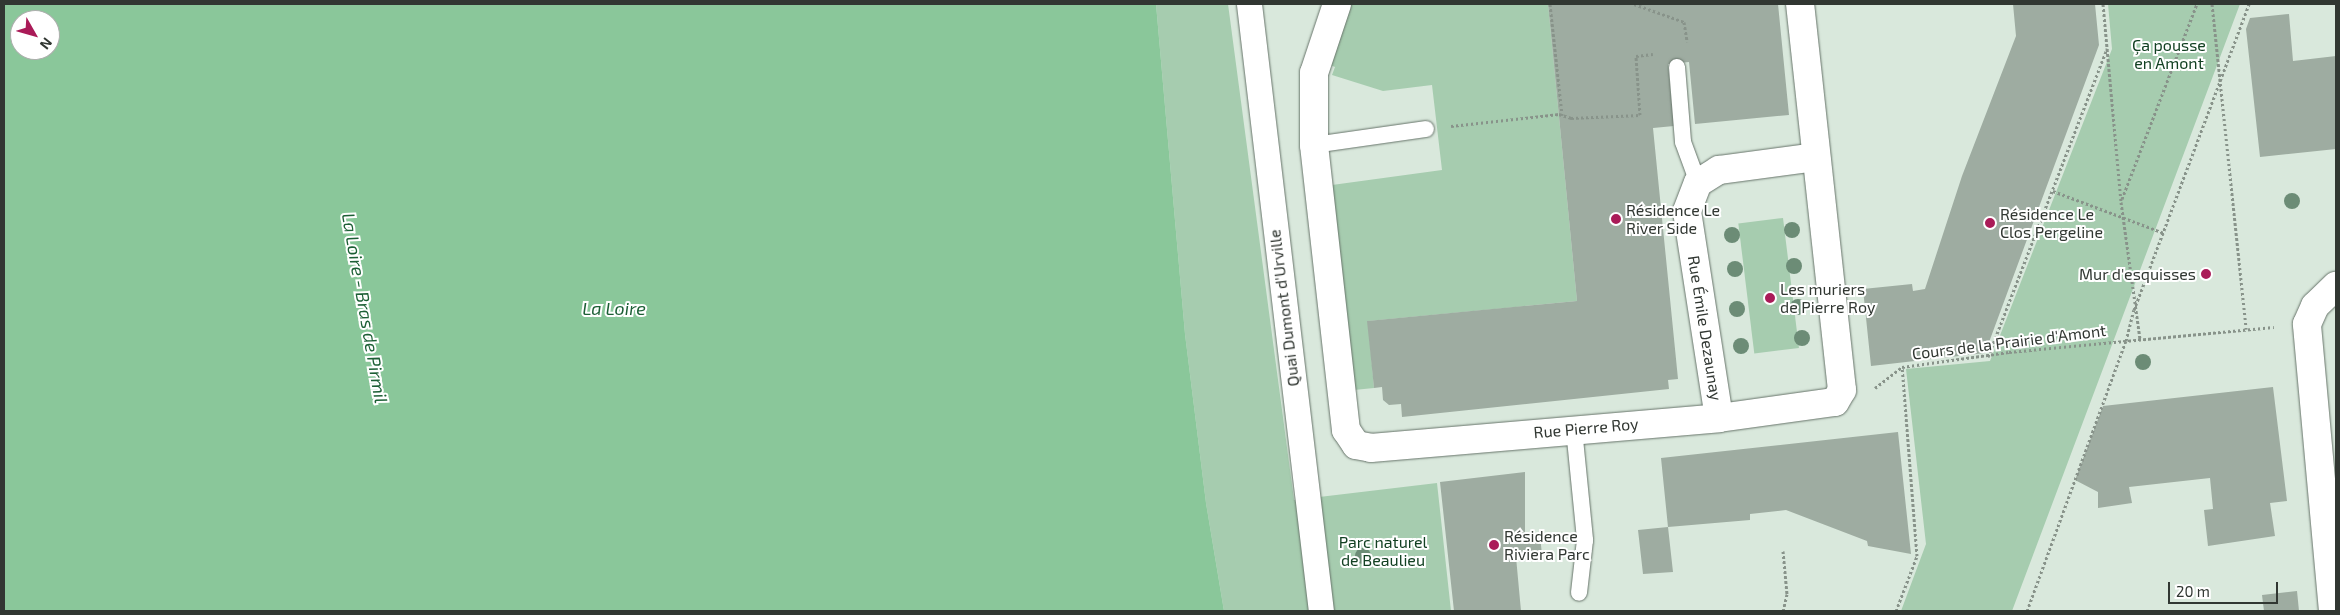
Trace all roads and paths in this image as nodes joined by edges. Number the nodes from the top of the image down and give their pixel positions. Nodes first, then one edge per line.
1 (1249, 4) edge
2 (1337, 4) edge
3 (1550, 4) edge
4 (1634, 4) edge
5 (1800, 4) edge
6 (2103, 4) edge
7 (2197, 4) edge
8 (2212, 4) edge
9 (2249, 4) edge
10 (2107, 48) junction
11 (1688, 51) dead end
12 (1662, 53) dead end
13 (1677, 67) dead end
14 (2219, 82) junction
15 (1562, 115) junction
16 (1426, 129) joint
17 (1314, 145) junction
18 (1816, 157) junction
19 (1698, 183) junction
20 (2053, 191) junction
21 (2121, 202) junction
22 (2123, 219) junction
23 (2164, 233) junction
24 (2336, 286) edge
25 (2134, 310) junction
26 (2307, 324) junction
27 (2246, 329) junction
28 (2140, 339) junction
29 (2126, 341) junction
30 (1988, 357) junction
31 (1902, 367) junction
32 (1838, 396) junction
33 (1719, 418) junction
34 (1574, 429) junction
35 (1783, 551) dead end
36 (1578, 594) dead end
37 (1321, 611) edge
38 (1783, 611) edge
39 (1896, 611) edge
40 (2027, 611) edge
41 (2333, 611) edge

1 - 37 street, Quai Dumont d'Urville
2 - 17 street
3 - 15 path
4 - 11 path
5 - 18 street
6 - 10 path, Cours de la Prairie d'Amont
7 - 21 path
8 - 14 path
9 - 14 path, Cours de la Prairie d'Amont
10 - 20 path
10 - 21 path, Cours de la Prairie d'Amont
12 - 15 path
13 - 19 lane
14 - 23 path, Cours de la Prairie d'Amont
14 - 27 path
15 - 16 path
16 - 17 lane
17 - 34 street, Rue Pierre Roy
18 - 19 street
18 - 32 street
19 - 33 street, Rue Émile Dezaunay
20 - 22 path
20 - 30 path
21 - 22 path, Cours de la Prairie d'Amont
22 - 23 path
22 - 25 path, Cours de la Prairie d'Amont
23 - 25 path, Cours de la Prairie d'Amont
24 - 26 street
25 - 28 path, Cours de la Prairie d'Amont
25 - 29 path, Cours de la Prairie d'Amont
26 - 27 path
26 - 41 street
27 - 28 path
28 - 29 path, Cours de la Prairie d'Amont
29 - 30 path, Cours de la Prairie d'Amont
29 - 40 path, Cours de la Prairie d'Amont
30 - 31 path, Cours de la Prairie d'Amont
31 - 32 path, Cours de la Prairie d'Amont
31 - 39 path
32 - 33 street, Rue Pierre Roy
33 - 34 street, Rue Pierre Roy
34 - 36 lane
35 - 38 path

